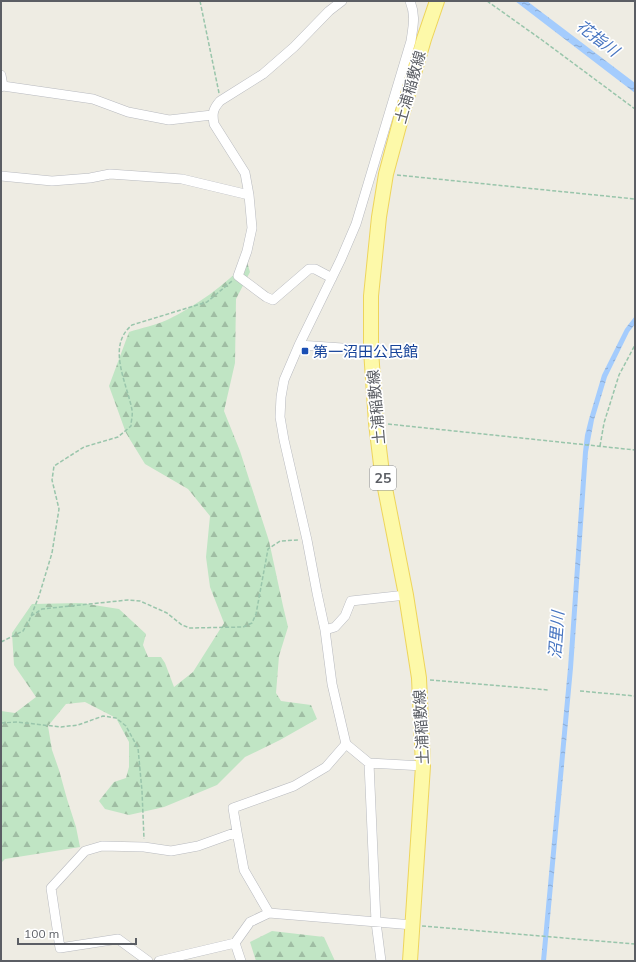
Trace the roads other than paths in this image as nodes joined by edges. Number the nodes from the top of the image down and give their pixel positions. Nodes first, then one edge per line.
1 (342, 1) edge
2 (410, 1) edge
3 (437, 1) edge
4 (1, 75) edge
5 (2, 86) edge
6 (212, 115) junction
7 (1, 176) edge
8 (249, 196) junction
9 (332, 278) junction
10 (299, 345) junction
11 (371, 350) junction
12 (406, 595) junction
13 (325, 630) junction
14 (346, 744) junction
15 (369, 763) junction
16 (423, 766) junction
17 (236, 832) junction
18 (269, 913) junction
19 (376, 922) junction
20 (413, 925) junction
21 (235, 943) junction
22 (148, 961) edge
23 (159, 961) edge
24 (241, 961) edge
25 (381, 961) edge
26 (410, 961) edge

1 - 6 street
2 - 9 street
3 - 11 main road, 土浦稲敷線 / 25
4 - 5 street
5 - 6 street
6 - 8 street
7 - 8 street
8 - 9 street
9 - 10 street
10 - 11 street
10 - 13 street
11 - 12 main road, 土浦稲敷線 / 25
12 - 13 street
12 - 16 main road, 土浦稲敷線 / 25
13 - 14 street
14 - 15 street
14 - 17 street
15 - 16 street
15 - 19 street
16 - 20 main road, 土浦稲敷線 / 25
17 - 18 street
17 - 22 street
18 - 19 street
18 - 21 street
19 - 20 street
19 - 25 street
20 - 26 main road, 土浦稲敷線 / 25
21 - 23 street
21 - 24 street

